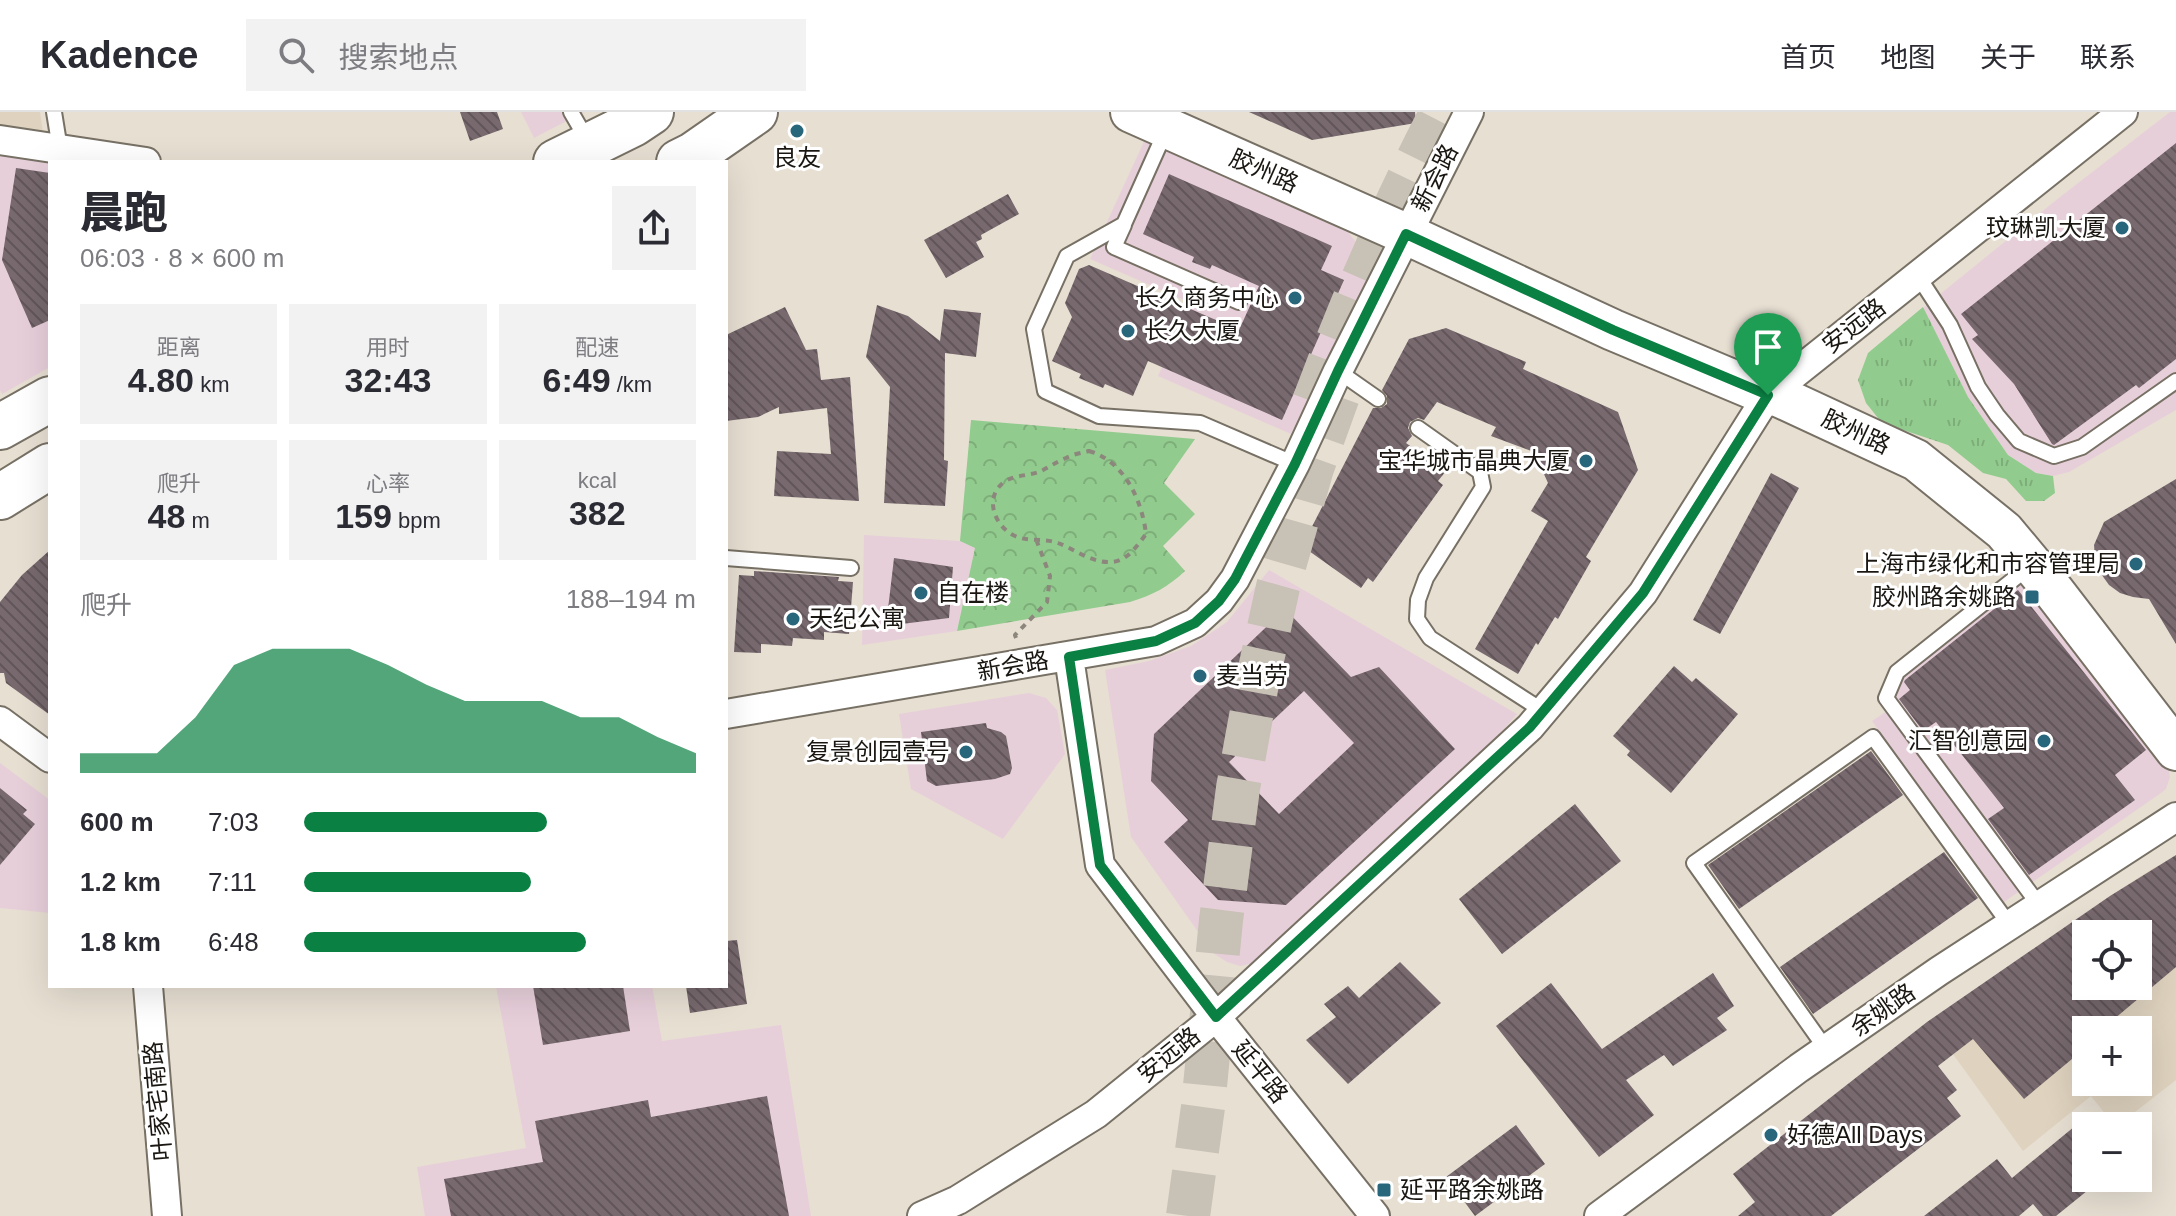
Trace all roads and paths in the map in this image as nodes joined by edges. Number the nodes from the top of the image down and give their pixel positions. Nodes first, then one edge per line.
1 (54, 112) edge
2 (651, 112) edge
3 (755, 112) edge
4 (1131, 112) edge
5 (1469, 112) edge
6 (2123, 112) edge
7 (1167, 128) junction
8 (0, 140) edge
9 (572, 140) edge
10 (60, 149) junction
11 (133, 160) edge
12 (683, 160) edge
13 (1124, 224) junction
14 (1406, 234) junction
15 (1918, 276) junction
16 (1239, 302) dead end
17 (1338, 371) junction
18 (2176, 381) edge
19 (1768, 395) junction
20 (1378, 399) dead end
21 (48, 400) edge
22 (0, 427) edge
23 (1418, 428) dead end
24 (1295, 464) junction
25 (48, 467) edge
26 (0, 497) edge
27 (1036, 539) junction
28 (728, 558) edge
29 (2032, 564) junction
30 (851, 568) dead end
31 (1069, 657) junction
32 (1020, 665) junction
33 (1543, 711) junction
34 (728, 714) edge
35 (0, 721) edge
36 (2176, 750) edge
37 (48, 757) edge
38 (2176, 817) edge
39 (2039, 905) junction
40 (2009, 924) junction
41 (148, 988) edge
42 (1216, 1017) junction
43 (1826, 1049) junction
44 (167, 1216) edge
45 (922, 1216) edge
46 (1375, 1216) edge
47 (1599, 1216) edge

1 - 10 lane
2 - 9 main road
3 - 12 main road
4 - 7 street, 胶州路
5 - 14 street, 新会路
6 - 15 street, 安远路
7 - 13 lane
7 - 14 street, 胶州路
8 - 10 street
10 - 11 street
13 - 16 lane
13 - 24 lane
14 - 17 street, 新会路
14 - 19 street, 胶州路
15 - 18 lane
15 - 19 street, 安远路
17 - 20 lane
17 - 24 street, 新会路
19 - 29 street, 胶州路
19 - 33 street, 安远路
21 - 22 main road
23 - 33 lane
24 - 31 street, 新会路
25 - 26 main road
27 - 27 path
27 - 32 path
28 - 30 lane
29 - 36 street, 胶州路
29 - 39 lane
31 - 32 street, 新会路
31 - 42 street, 延平路
32 - 34 street, 新会路
33 - 42 street, 安远路
35 - 37 street
38 - 39 street, 余姚路
39 - 40 street, 余姚路
40 - 43 street, 余姚路
40 - 43 lane
41 - 44 street, 叶家宅南路
42 - 45 street, 安远路
42 - 46 street, 延平路
43 - 47 street, 余姚路

